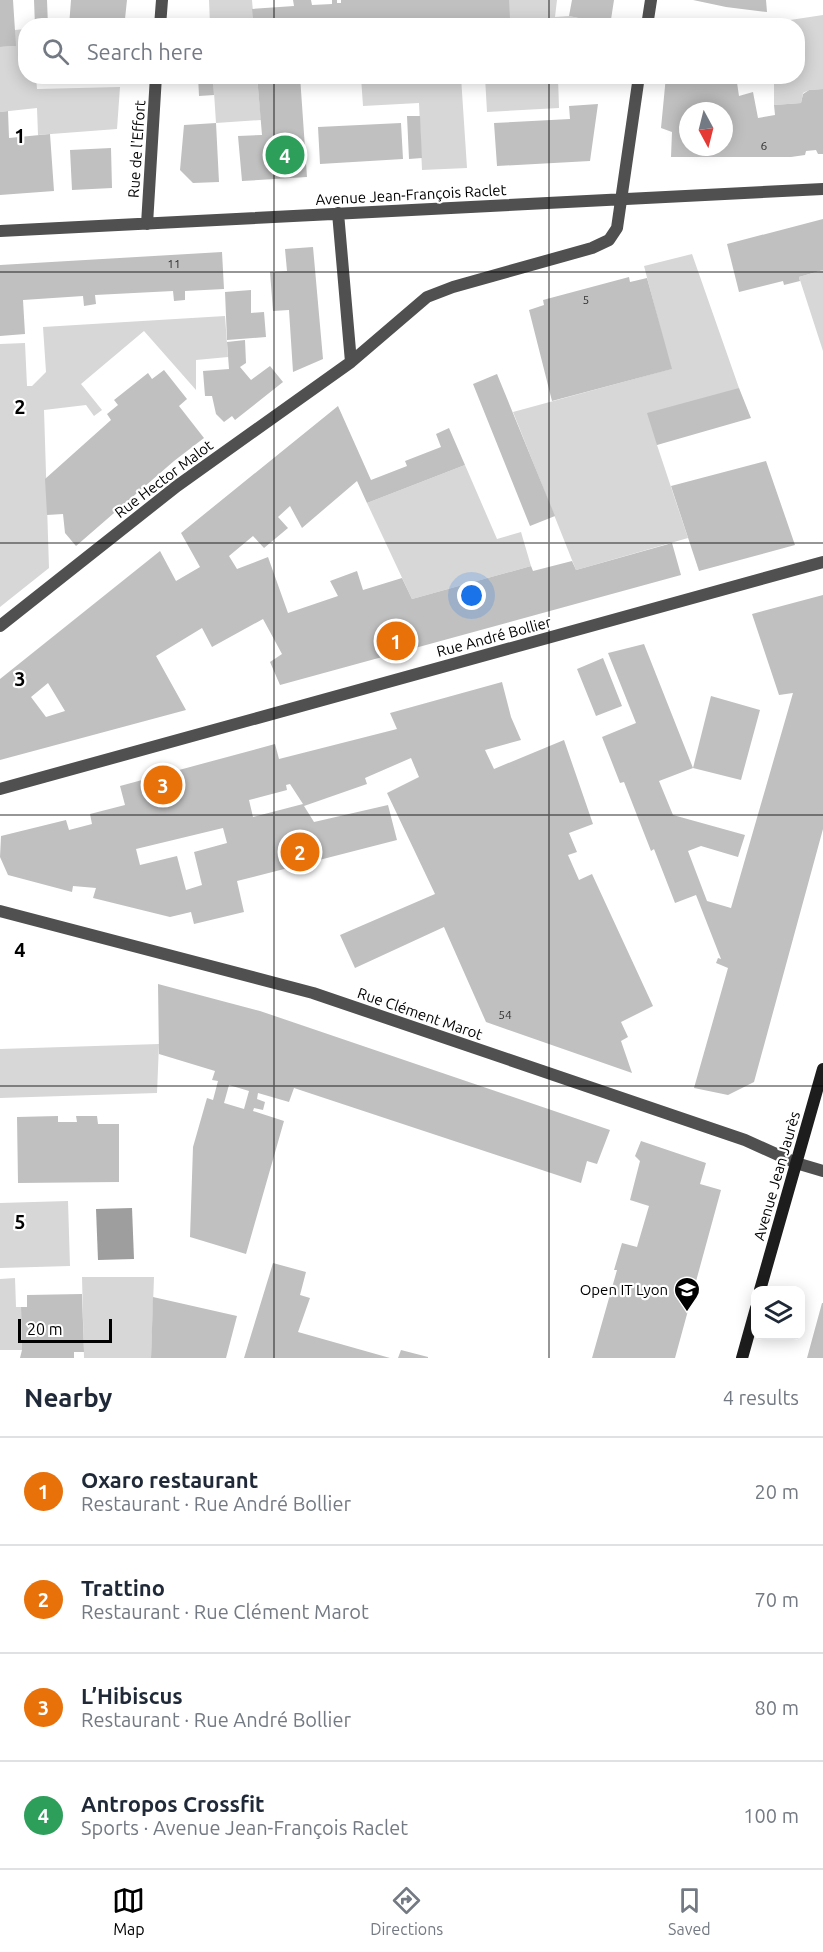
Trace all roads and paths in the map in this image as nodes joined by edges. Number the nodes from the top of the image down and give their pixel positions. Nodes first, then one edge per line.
1 (162, 0) edge
2 (651, 0) edge
3 (161, 18) edge
4 (648, 18) edge
5 (156, 84) edge
6 (638, 84) edge
7 (823, 189) edge
8 (622, 199) junction
9 (338, 213) junction
10 (147, 224) junction
11 (0, 231) edge
12 (351, 362) junction
13 (823, 562) edge
14 (0, 626) edge
15 (0, 789) edge
16 (0, 911) edge
17 (823, 1070) edge
18 (796, 1163) junction
19 (823, 1171) edge
20 (761, 1286) edge
21 (751, 1326) edge
22 (742, 1358) edge

1 - 3 street
2 - 4 street
5 - 10 street, Rue de l'Effort
6 - 8 street
7 - 8 street, Avenue Jean-François Raclet
8 - 9 street, Avenue Jean-François Raclet
8 - 12 street, Rue Hector Malot
9 - 10 street, Avenue Jean-François Raclet
9 - 12 street
10 - 11 street, Avenue Jean-François Raclet
12 - 14 street, Rue Hector Malot
13 - 15 street, Rue André Bollier
16 - 18 street, Rue Clément Marot
17 - 18 main road, Avenue Jean Jaurès
18 - 19 street, Rue Clément Marot
18 - 20 main road, Avenue Jean Jaurès
21 - 22 main road

